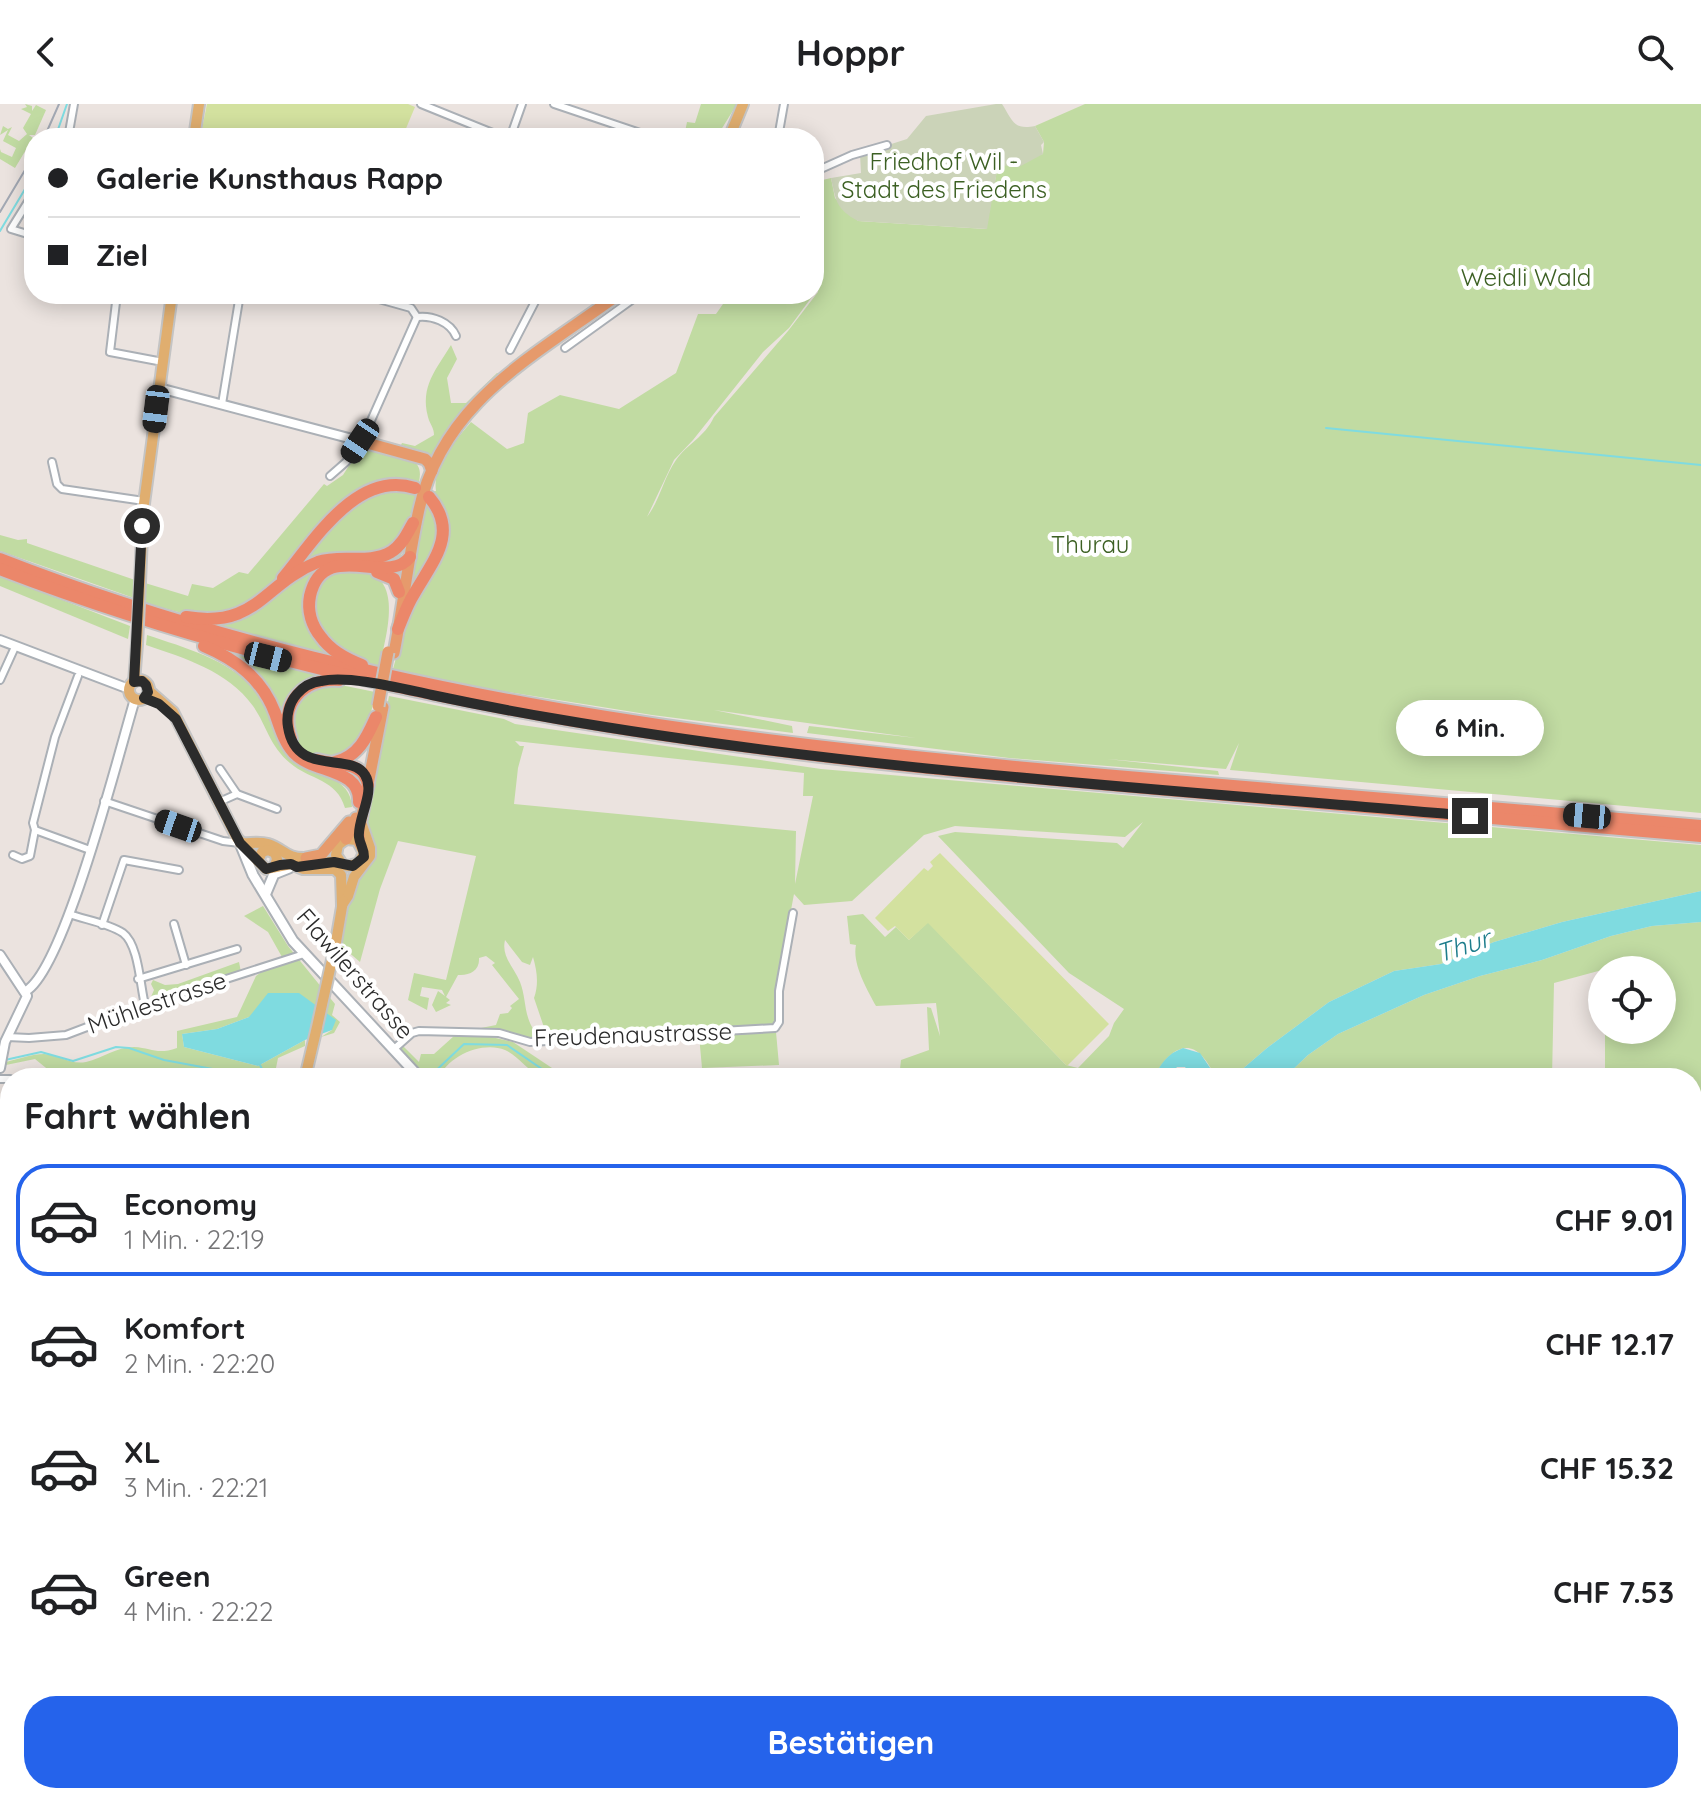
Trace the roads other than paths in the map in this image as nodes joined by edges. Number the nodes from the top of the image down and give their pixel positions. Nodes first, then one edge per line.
1 (74, 104) edge
2 (199, 104) edge
3 (421, 104) edge
4 (522, 104) edge
5 (554, 104) edge
6 (743, 104) edge
7 (784, 104) edge
8 (70, 128) edge
9 (195, 128) edge
10 (482, 128) edge
11 (511, 128) edge
12 (631, 128) edge
13 (733, 128) edge
14 (780, 128) edge
15 (887, 145) dead end
16 (824, 168) edge
17 (24, 208) edge
18 (24, 233) edge
19 (116, 304) edge
20 (171, 304) edge
21 (238, 304) edge
22 (397, 304) edge
23 (534, 304) edge
24 (605, 304) edge
25 (626, 304) edge
26 (417, 317) junction
27 (456, 336) dead end
28 (565, 348) dead end
29 (510, 350) dead end
30 (163, 362) junction
31 (159, 388) junction
32 (222, 404) junction
33 (360, 441) junction
34 (52, 462) dead end
35 (432, 471) junction
36 (330, 476) dead end
37 (415, 488) dead end
38 (429, 497) dead end
39 (144, 501) junction
40 (413, 523) junction
41 (0, 559) edge
42 (406, 561) junction
43 (349, 565) junction
44 (0, 569) edge
45 (399, 592) junction
46 (268, 596) junction
47 (116, 602) junction
48 (150, 622) junction
49 (398, 629) junction
50 (0, 640) edge
51 (15, 647) junction
52 (391, 652) junction
53 (78, 676) dead end
54 (0, 680) edge
55 (406, 680) junction
56 (390, 686) junction
57 (139, 690) junction
58 (379, 710) junction
59 (331, 768) junction
60 (220, 769) dead end
61 (369, 774) junction
62 (237, 794) junction
63 (104, 801) junction
64 (219, 802) junction
65 (277, 809) dead end
66 (360, 817) junction
67 (1701, 826) edge
68 (35, 830) junction
69 (1701, 836) edge
70 (346, 839) junction
71 (360, 843) junction
72 (243, 846) junction
73 (90, 850) junction
74 (336, 852) junction
75 (13, 855) dead end
76 (267, 862) junction
77 (302, 862) junction
78 (348, 865) junction
79 (179, 870) dead end
80 (264, 891) junction
81 (343, 900) junction
82 (793, 913) dead end
83 (69, 914) junction
84 (174, 924) dead end
85 (102, 925) junction
86 (237, 949) dead end
87 (304, 954) junction
88 (0, 955) edge
89 (186, 965) junction
90 (138, 979) junction
91 (26, 991) junction
92 (145, 1005) junction
93 (7, 1037) junction
94 (394, 1049) junction
95 (2, 1052) edge
96 (0, 1068) edge
97 (307, 1068) edge
98 (411, 1068) edge

1 - 8 street
2 - 9 main road
3 - 10 street
4 - 11 street
5 - 12 street
6 - 13 main road
7 - 14 street
15 - 16 street
17 - 18 street
19 - 30 street
20 - 30 main road
21 - 32 street
22 - 26 street
23 - 29 street
24 - 35 highway
25 - 28 street
26 - 27 street
26 - 33 street
30 - 31 main road
31 - 32 street
31 - 39 main road
32 - 33 street
33 - 35 highway
33 - 36 street
34 - 39 street
35 - 40 highway
37 - 46 highway
38 - 49 highway
39 - 57 main road, bridge
40 - 42 highway
40 - 46 highway
41 - 47 highway
42 - 43 highway
42 - 45 highway
42 - 49 highway
43 - 45 highway
43 - 55 highway
44 - 48 highway
45 - 52 highway
46 - 47 highway
47 - 55 highway
48 - 56 highway
48 - 59 highway
49 - 52 highway
50 - 51 street
51 - 54 street
51 - 57 street
52 - 58 highway, bridge
53 - 68 street
55 - 67 highway
56 - 59 highway
56 - 69 highway
57 - 63 street
57 - 64 main road
58 - 59 highway
58 - 61 highway
59 - 61 highway
59 - 66 highway
60 - 62 street
61 - 66 highway
61 - 66 highway
62 - 64 street
62 - 65 street
63 - 72 street
63 - 73 street
64 - 72 main road
66 - 70 highway
66 - 71 highway
66 - 77 highway
66 - 81 main road
68 - 73 street
68 - 75 street
70 - 71 main road
70 - 74 main road
71 - 78 main road
72 - 76 main road
72 - 77 main road
72 - 80 main road
73 - 83 street
74 - 76 main road
74 - 78 main road
76 - 77 main road
76 - 80 main road, Flawilerstrasse
77 - 78 main road
77 - 80 main road
77 - 81 main road
78 - 81 main road
79 - 85 street
80 - 87 main road, Flawilerstrasse
81 - 97 main road, bridge
82 - 94 street, Freudenaustrasse
83 - 85 street
83 - 91 street
84 - 89 street
85 - 90 street
86 - 89 street
87 - 92 street, Mühlestrasse
87 - 94 main road, Flawilerstrasse
88 - 91 street
89 - 90 street
90 - 92 street
91 - 93 street
92 - 93 street, Mühlestrasse
93 - 95 street
94 - 98 main road, Flawilerstrasse
95 - 96 street

